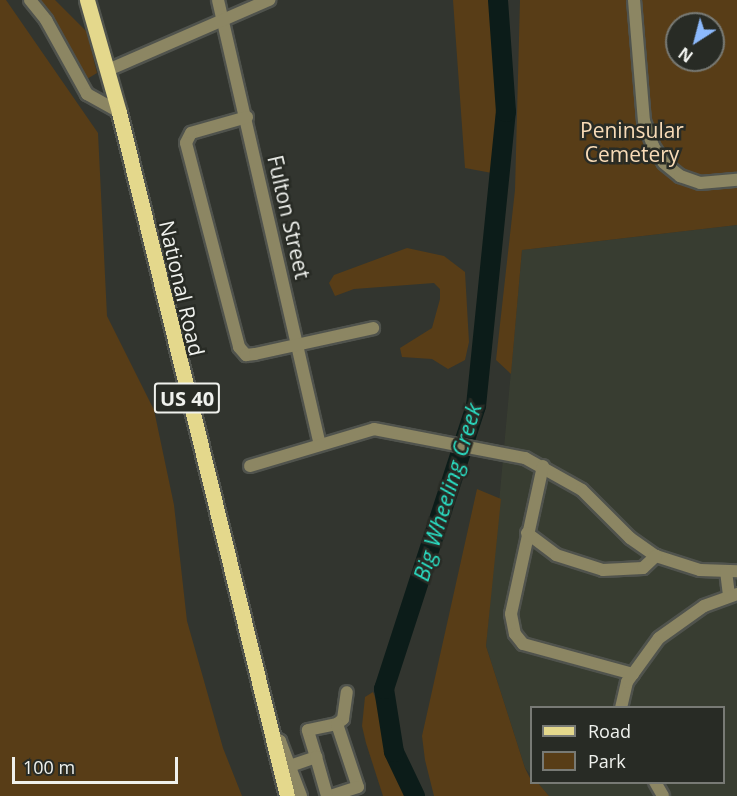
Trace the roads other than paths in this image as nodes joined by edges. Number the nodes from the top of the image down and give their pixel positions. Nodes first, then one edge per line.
1 (30, 0) edge
2 (87, 0) edge
3 (218, 0) edge
4 (269, 0) edge
5 (634, 0) edge
6 (222, 19) junction
7 (108, 70) junction
8 (119, 112) junction
9 (247, 117) junction
10 (737, 180) edge
11 (373, 328) dead end
12 (298, 345) junction
13 (320, 444) junction
14 (250, 466) dead end
15 (543, 466) junction
16 (527, 533) junction
17 (656, 556) junction
18 (732, 571) edge
19 (733, 595) edge
20 (633, 674) junction
21 (347, 692) dead end
22 (622, 706) edge
23 (337, 724) junction
24 (269, 735) junction
25 (316, 757) junction
26 (290, 766) junction
27 (287, 796) edge
28 (302, 796) edge
29 (329, 796) edge

1 - 8 street
2 - 7 main road, National Road / US 40
3 - 6 street, Fulton Street
4 - 6 street
5 - 10 street
6 - 7 street
6 - 9 street, Fulton Street
7 - 8 main road, National Road / US 40
8 - 24 main road, National Road / US 40
9 - 12 street, Fulton Street
9 - 12 street
11 - 12 street
12 - 13 street, Fulton Street
13 - 14 street
13 - 15 street
15 - 16 street
15 - 17 street
16 - 17 street
16 - 20 street
17 - 18 street
18 - 19 street
19 - 20 street
20 - 22 street
21 - 23 street
23 - 25 street
23 - 29 street
24 - 26 street
24 - 27 main road, National Road / US 40
25 - 26 street
25 - 29 street
26 - 28 street

